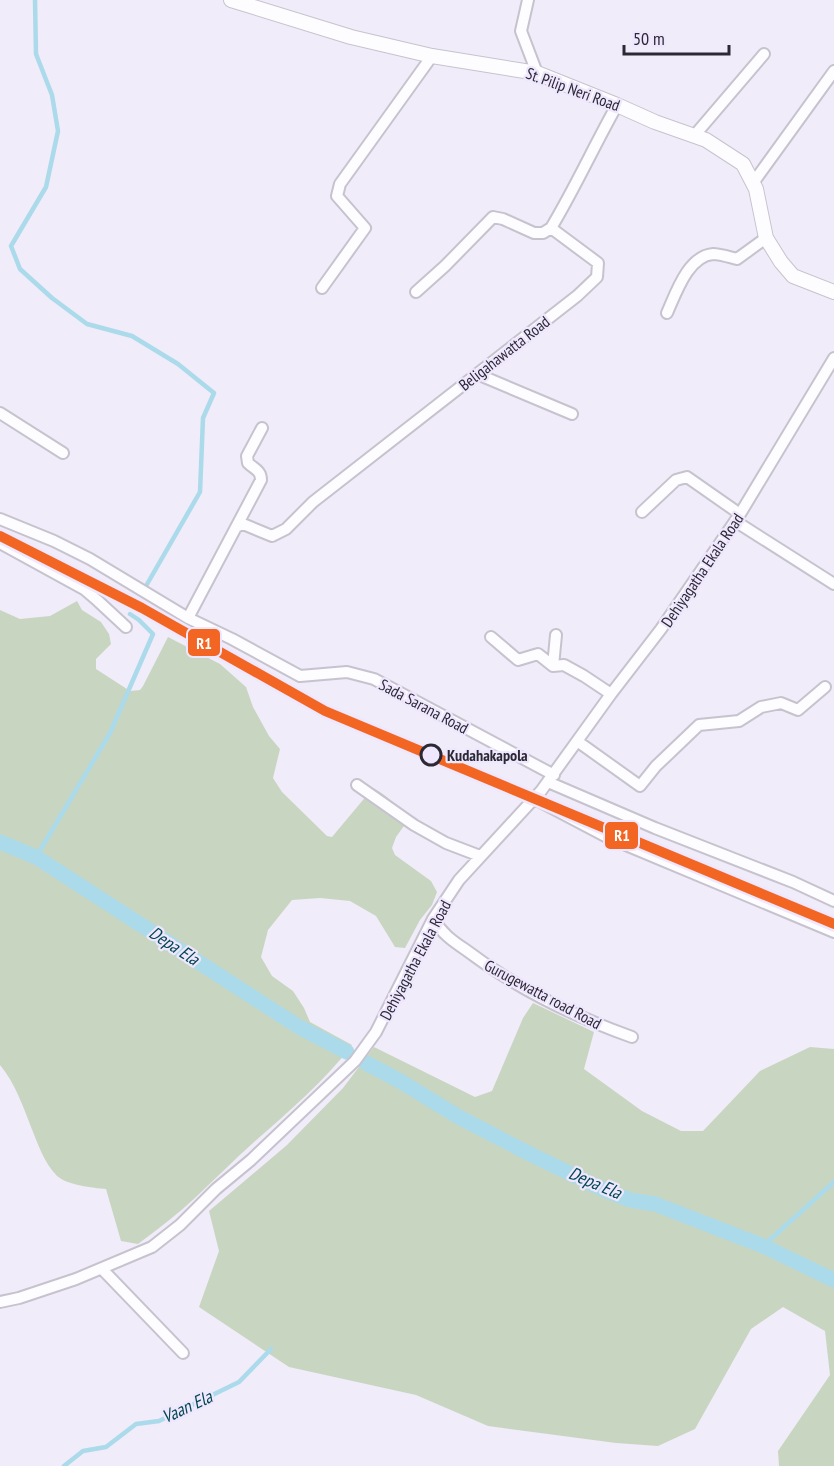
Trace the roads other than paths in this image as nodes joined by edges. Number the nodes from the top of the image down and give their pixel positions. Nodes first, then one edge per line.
1 (231, 0) edge
2 (528, 0) edge
3 (764, 54) dead end
4 (432, 56) junction
5 (834, 71) edge
6 (537, 73) junction
7 (617, 105) junction
8 (694, 136) junction
9 (753, 183) junction
10 (551, 228) junction
11 (766, 238) junction
12 (322, 288) dead end
13 (416, 292) dead end
14 (834, 292) edge
15 (667, 313) dead end
16 (833, 361) edge
17 (477, 374) junction
18 (0, 413) edge
19 (572, 414) dead end
20 (262, 428) dead end
21 (63, 453) dead end
22 (642, 512) dead end
23 (738, 517) junction
24 (0, 519) edge
25 (236, 527) junction
26 (0, 543) edge
27 (834, 584) edge
28 (188, 618) junction
29 (126, 627) dead end
30 (556, 635) dead end
31 (491, 637) dead end
32 (553, 666) junction
33 (825, 687) dead end
34 (611, 694) junction
35 (577, 741) junction
36 (551, 778) junction
37 (357, 785) dead end
38 (535, 799) junction
39 (480, 856) junction
40 (834, 901) edge
41 (433, 919) junction
42 (834, 932) edge
43 (632, 1037) dead end
44 (102, 1269) junction
45 (3, 1301) edge
46 (0, 1313) edge
47 (183, 1353) dead end

1 - 4 street, St. Pilip Neri Road
2 - 6 street
3 - 8 street
4 - 6 street, St. Pilip Neri Road
4 - 12 street
5 - 9 street
6 - 7 street, St. Pilip Neri Road
7 - 8 street, St. Pilip Neri Road
7 - 10 street
8 - 9 street, St. Pilip Neri Road
9 - 11 street, St. Pilip Neri Road
10 - 13 street
10 - 17 street, Beligahawatta Road
11 - 14 street, St. Pilip Neri Road
11 - 15 street
16 - 23 street, Dehiyagatha Ekala Road
17 - 19 street
17 - 25 street, Beligahawatta Road
18 - 21 street
20 - 25 street
22 - 23 street
23 - 27 street
23 - 34 street, Dehiyagatha Ekala Road
24 - 28 street, Sada Sarana Road
25 - 28 street
26 - 29 street
28 - 36 street, Sada Sarana Road
30 - 32 street
31 - 32 street
32 - 34 street
33 - 35 street
34 - 35 street, Dehiyagatha Ekala Road
35 - 36 street, Dehiyagatha Ekala Road
36 - 38 street, Dehiyagatha Ekala Road
36 - 40 street, Sada Sarana Road
37 - 39 street
38 - 39 street, Dehiyagatha Ekala Road
38 - 42 street
39 - 41 street, Dehiyagatha Ekala Road
41 - 43 street, Gurugewatta road Road
41 - 44 street, Dehiyagatha Ekala Road
44 - 45 street, Dehiyagatha Ekala Road
44 - 47 street
45 - 46 street

